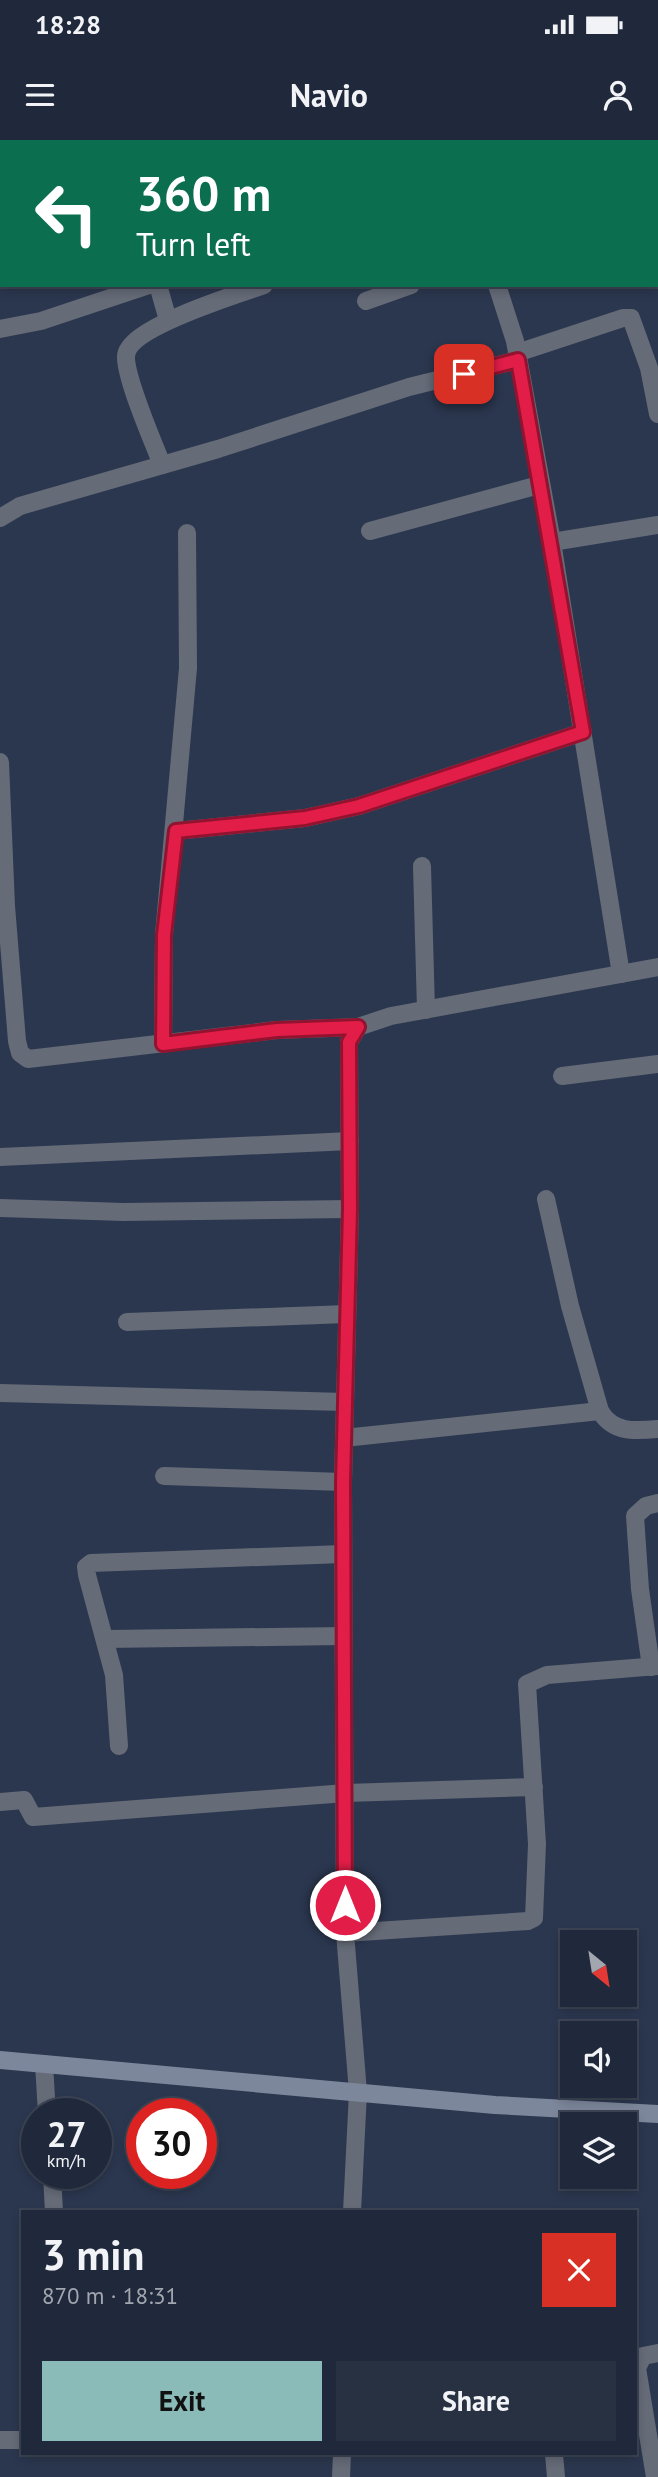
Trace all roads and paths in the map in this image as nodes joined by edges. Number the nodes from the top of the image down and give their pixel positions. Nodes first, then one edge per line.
1 (143, 287) edge
2 (159, 287) edge
3 (259, 287) edge
4 (405, 287) edge
5 (499, 287) edge
6 (366, 301) dead end
7 (168, 320) junction
8 (0, 329) edge
9 (517, 357) junction
10 (658, 414) edge
11 (162, 465) junction
12 (539, 485) junction
13 (0, 518) edge
14 (658, 525) edge
15 (370, 531) dead end
16 (187, 533) dead end
17 (552, 542) junction
18 (583, 732) junction
19 (0, 762) edge
20 (176, 831) junction
21 (422, 866) dead end
22 (658, 967) edge
23 (621, 974) junction
24 (7, 1003) edge
25 (426, 1010) junction
26 (358, 1027) junction
27 (163, 1044) junction
28 (658, 1064) edge
29 (562, 1076) dead end
30 (350, 1141) junction
31 (0, 1157) edge
32 (546, 1199) dead end
33 (0, 1208) edge
34 (350, 1209) junction
35 (347, 1314) junction
36 (127, 1322) dead end
37 (0, 1393) edge
38 (345, 1402) junction
39 (600, 1411) junction
40 (658, 1429) edge
41 (344, 1438) junction
42 (164, 1476) dead end
43 (343, 1482) junction
44 (658, 1503) edge
45 (343, 1554) junction
46 (344, 1636) junction
47 (106, 1639) junction
48 (655, 1667) edge
49 (118, 1746) dead end
50 (534, 1787) junction
51 (345, 1793) junction
52 (0, 1802) edge
53 (345, 1933) junction
54 (0, 2060) edge
55 (44, 2064) junction
56 (358, 2092) junction
57 (46, 2098) edge
58 (658, 2114) edge
59 (53, 2189) edge
60 (54, 2210) edge
61 (352, 2210) edge
62 (658, 2353) edge
63 (0, 2440) edge
64 (21, 2440) edge
65 (342, 2455) edge
66 (554, 2455) edge
67 (341, 2477) edge
68 (556, 2477) edge
69 (655, 2477) edge

1 - 8 street
2 - 7 street
3 - 7 street
4 - 6 street
5 - 9 street
7 - 11 street
9 - 10 street
9 - 11 street
9 - 12 street
11 - 13 street
12 - 15 street
12 - 17 street
14 - 17 street
16 - 20 street
17 - 18 street
18 - 20 street
18 - 23 street
19 - 24 street
20 - 27 street
21 - 25 street
22 - 23 street
23 - 25 street
24 - 27 street
25 - 26 street
26 - 27 street
26 - 30 street
28 - 29 street
30 - 31 street
30 - 34 street
32 - 39 street
33 - 34 street
34 - 35 street
35 - 36 street
35 - 38 street
37 - 38 street
38 - 41 street
39 - 40 street
39 - 41 street
41 - 43 street
42 - 43 street
43 - 45 street
44 - 48 street
45 - 46 street
45 - 47 street
46 - 47 street
46 - 51 street
47 - 49 street
48 - 50 street
50 - 51 street
50 - 53 street
51 - 52 street
51 - 53 street
53 - 56 street
54 - 55 main road
55 - 56 main road
55 - 57 street
56 - 58 main road
56 - 61 street
59 - 60 street
62 - 69 street
63 - 64 street
65 - 67 street
66 - 68 street

